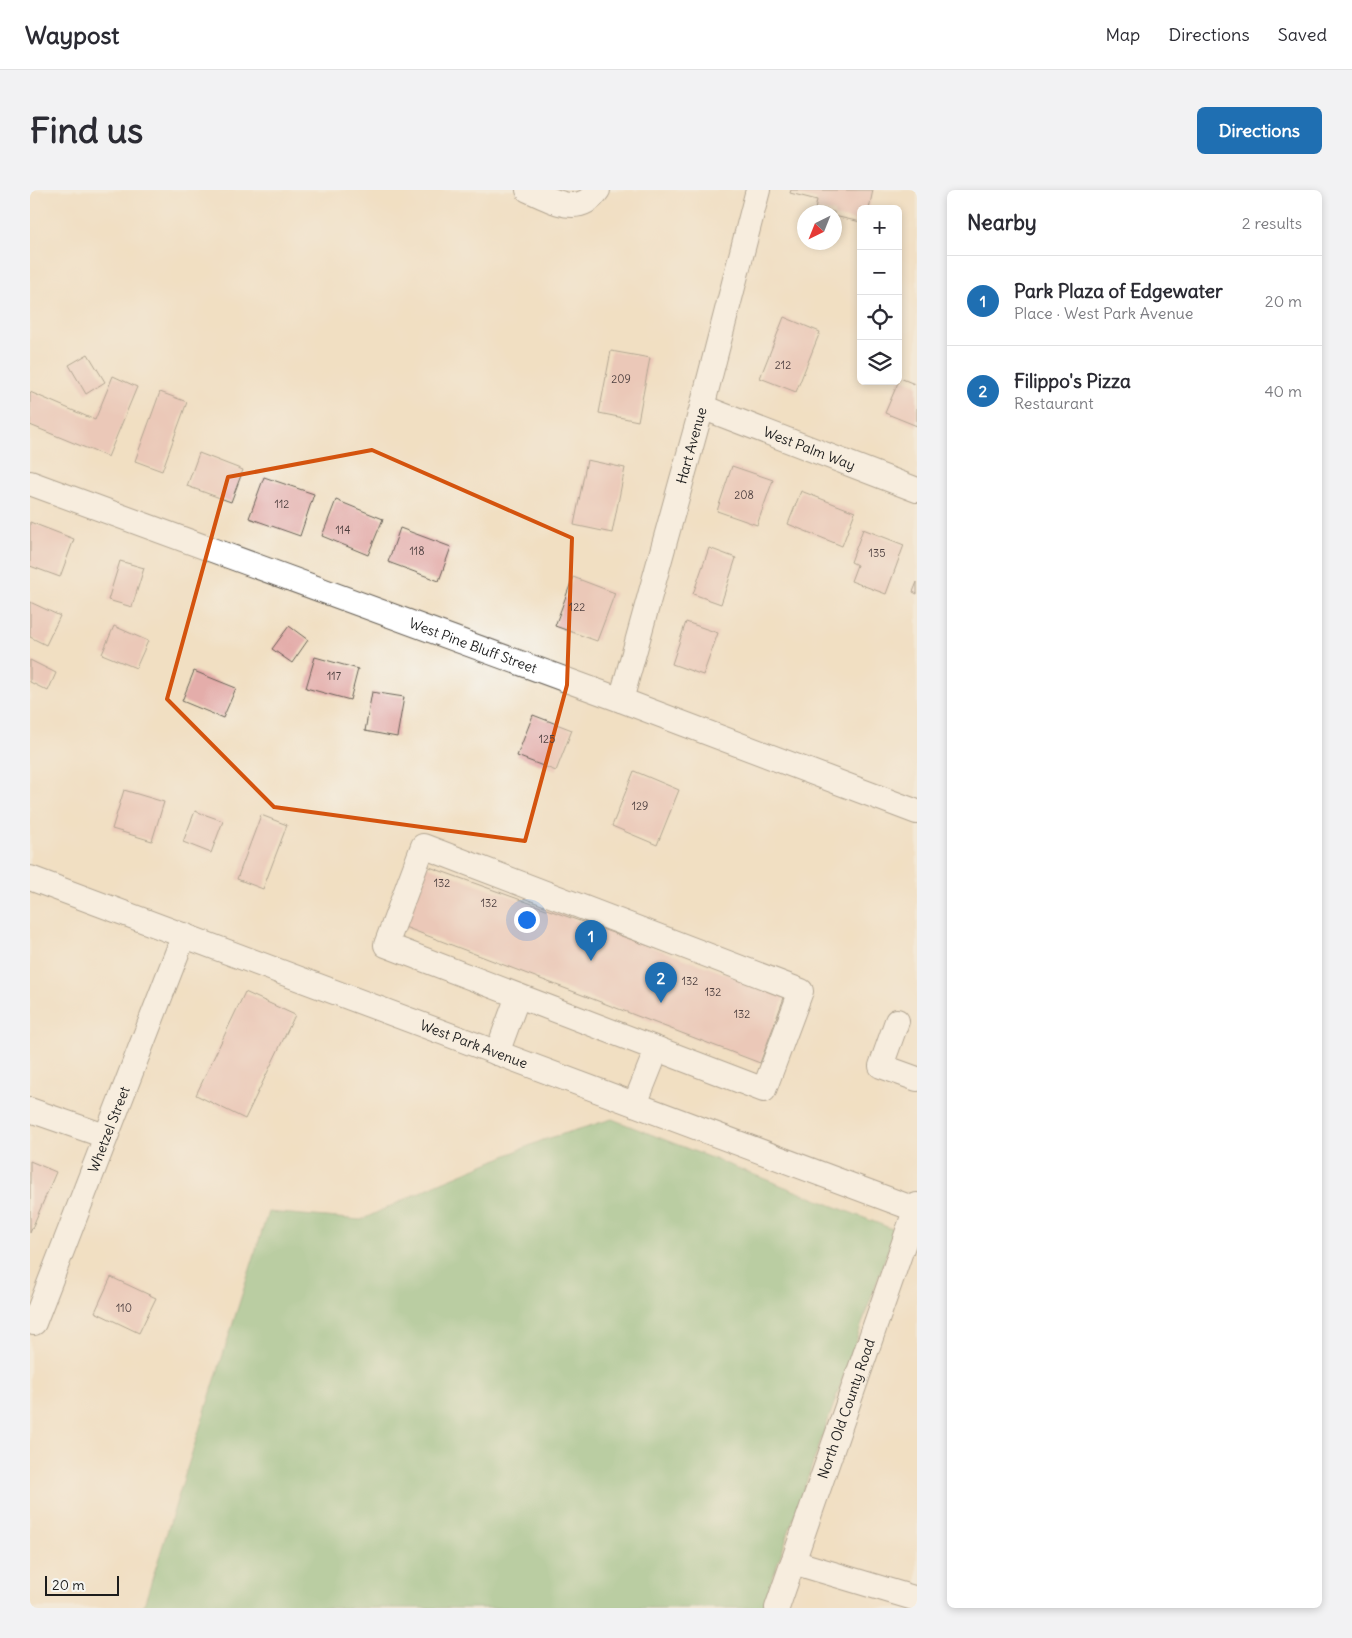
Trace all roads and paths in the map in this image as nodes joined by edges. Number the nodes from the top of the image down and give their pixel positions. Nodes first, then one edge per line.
1 (528, 190) edge
2 (598, 190) edge
3 (758, 190) edge
4 (702, 407) junction
5 (30, 483) edge
6 (917, 490) edge
7 (621, 700) junction
8 (917, 812) edge
9 (30, 878) edge
10 (184, 935) junction
11 (518, 996) junction
12 (897, 1021) dead end
13 (657, 1049) junction
14 (497, 1053) junction
15 (917, 1079) edge
16 (635, 1104) junction
17 (30, 1110) edge
18 (106, 1136) junction
19 (916, 1208) edge
20 (32, 1322) edge
21 (793, 1562) junction
22 (917, 1598) edge
23 (777, 1608) edge

1 - 2 street
3 - 4 street, Hart Avenue
4 - 6 street, West Palm Way
4 - 7 street, Hart Avenue
5 - 7 street, West Pine Bluff Street
7 - 8 street, West Pine Bluff Street
9 - 10 street, West Park Avenue
10 - 14 street, West Park Avenue
10 - 18 street, Whetzel Street
11 - 13 street
11 - 13 street
11 - 14 street
12 - 15 street
13 - 16 street
14 - 16 street, West Park Avenue
16 - 19 street, West Park Avenue
17 - 18 street
18 - 20 street, Whetzel Street
19 - 21 street, North Old County Road
21 - 22 street
21 - 23 street, North Old County Road

